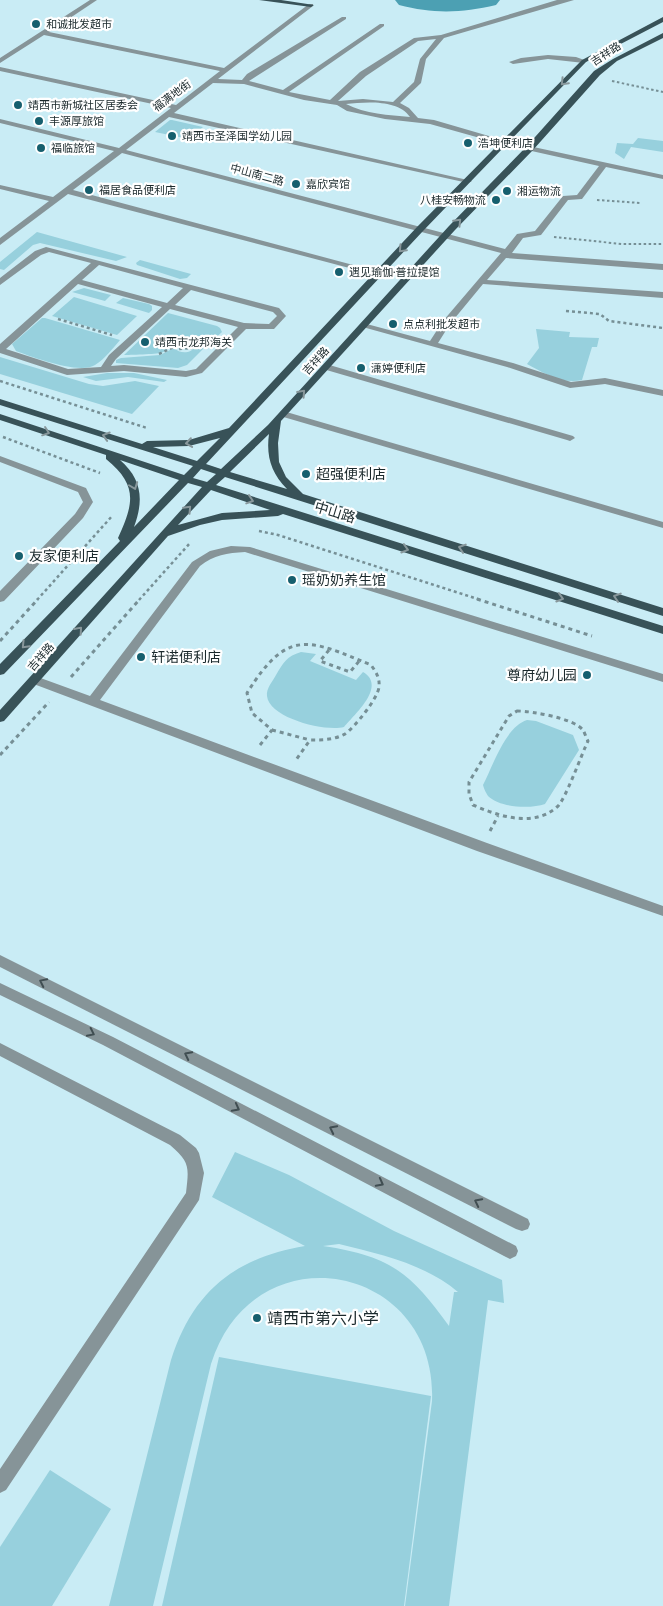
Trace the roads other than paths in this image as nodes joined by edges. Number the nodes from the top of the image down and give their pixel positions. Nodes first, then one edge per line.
1 (94, 0) edge
2 (262, 0) edge
3 (292, 0) edge
4 (571, 0) edge
5 (557, 2) junction
6 (310, 5) junction
7 (514, 6) dead end
8 (344, 18) dead end
9 (663, 19) edge
10 (382, 25) dead end
11 (646, 28) junction
12 (44, 33) junction
13 (663, 34) edge
14 (442, 37) junction
15 (0, 61) edge
16 (584, 61) junction
17 (513, 62) dead end
18 (0, 69) edge
19 (225, 70) junction
20 (211, 81) junction
21 (244, 82) junction
22 (283, 93) junction
23 (336, 102) junction
24 (395, 104) junction
25 (177, 107) junction
26 (167, 114) junction
27 (416, 120) junction
28 (0, 121) edge
29 (505, 143) junction
30 (530, 148) junction
31 (119, 150) junction
32 (604, 165) junction
33 (663, 177) edge
34 (468, 181) junction
35 (0, 187) edge
36 (66, 191) junction
37 (54, 200) junction
38 (420, 229) junction
39 (445, 236) junction
40 (0, 242) edge
41 (507, 254) junction
42 (97, 262) junction
43 (663, 267) edge
44 (379, 273) junction
45 (76, 281) junction
46 (0, 282) edge
47 (484, 282) junction
48 (189, 287) junction
49 (663, 295) edge
50 (169, 306) junction
51 (244, 326) junction
52 (363, 326) junction
53 (432, 345) junction
54 (0, 350) edge
55 (326, 367) junction
56 (104, 370) junction
57 (663, 393) edge
58 (0, 402) edge
59 (281, 416) junction
60 (0, 417) edge
61 (234, 428) junction
62 (570, 438) dead end
63 (125, 442) junction
64 (102, 451) junction
65 (0, 459) edge
66 (199, 465) junction
67 (223, 472) junction
68 (185, 478) junction
69 (209, 486) junction
70 (302, 497) junction
71 (290, 513) junction
72 (663, 526) edge
73 (164, 534) junction
74 (117, 550) junction
75 (0, 598) edge
76 (663, 612) edge
77 (663, 630) edge
78 (0, 670) edge
79 (663, 678) edge
80 (35, 680) junction
81 (92, 702) junction
82 (0, 718) edge
83 (663, 911) edge
84 (0, 961) edge
85 (0, 989) edge
86 (0, 1049) edge
87 (522, 1224) dead end
88 (510, 1252) dead end
89 (0, 1484) edge

1 - 12 street
2 - 6 main road
3 - 6 main road
4 - 5 street
5 - 7 street
5 - 14 street
6 - 19 street, 福满地街
8 - 21 street
9 - 11 main road, 吉祥路
10 - 22 street
11 - 13 main road
11 - 16 main road, 吉祥路
12 - 15 street
12 - 19 street
13 - 30 main road, 吉祥路
14 - 23 street
14 - 24 street
16 - 17 street
16 -> 29 main road, 吉祥路
18 - 25 street
19 - 20 street, 福满地街
20 - 21 street
20 - 25 street, 福满地街
21 - 22 street
22 - 23 street
23 - 24 street
23 - 27 street
24 - 27 street
25 - 26 street, 福满地街
26 - 31 street, 福满地街
26 - 34 street
27 - 29 street
28 - 31 street, 中山南二路
29 - 30 street
29 - 34 main road, 吉祥路
30 - 32 street
39 -> 30 main road, 吉祥路
31 - 36 street, 福满地街
31 - 38 street, 中山南二路
32 - 33 street
32 - 41 street
34 - 38 main road, 吉祥路
35 - 37 street
36 - 37 street, 福满地街
36 - 44 street
37 - 40 street, 福满地街
38 - 39 street, 中山南二路
38 -> 44 main road, 吉祥路
39 - 41 street, 中山南二路
39 - 52 main road, 吉祥路
41 - 43 street, 中山南二路
41 - 47 street
42 - 45 street
42 - 46 street
42 - 48 street
44 - 61 main road, 吉祥路
45 - 50 street
45 - 54 street
47 - 49 street
47 - 53 street
48 - 50 street
48 - 51 street
50 - 51 street
50 - 56 street
51 - 56 street
52 - 53 street
52 - 55 main road, 吉祥路
53 - 57 street
54 - 56 street
59 -> 55 main road, 吉祥路
55 - 62 street
63 -> 58 main road, 中山路
59 - 67 main road, 吉祥路
59 - 70 main road
59 - 72 street
60 -> 64 main road, 中山路
61 -> 63 main road
61 - 66 main road, 吉祥路
63 - 66 main road, 中山路
64 - 68 main road, 中山路
64 -> 74 main road
65 - 75 street
66 - 67 main road, 中山路
66 - 68 main road, 吉祥路
67 - 69 main road, 吉祥路
67 - 70 main road, 中山路
68 - 69 main road, 中山路
68 - 74 main road, 吉祥路
69 -> 71 main road, 中山路
73 -> 69 main road, 吉祥路
76 -> 70 main road, 中山路
71 - 73 main road
71 -> 77 main road, 中山路
80 -> 73 main road, 吉祥路
74 -> 78 main road, 吉祥路
79 - 81 street
80 - 81 street
80 - 82 main road, 吉祥路
81 - 83 street
87 -> 84 street
85 -> 88 street
86 - 89 street

